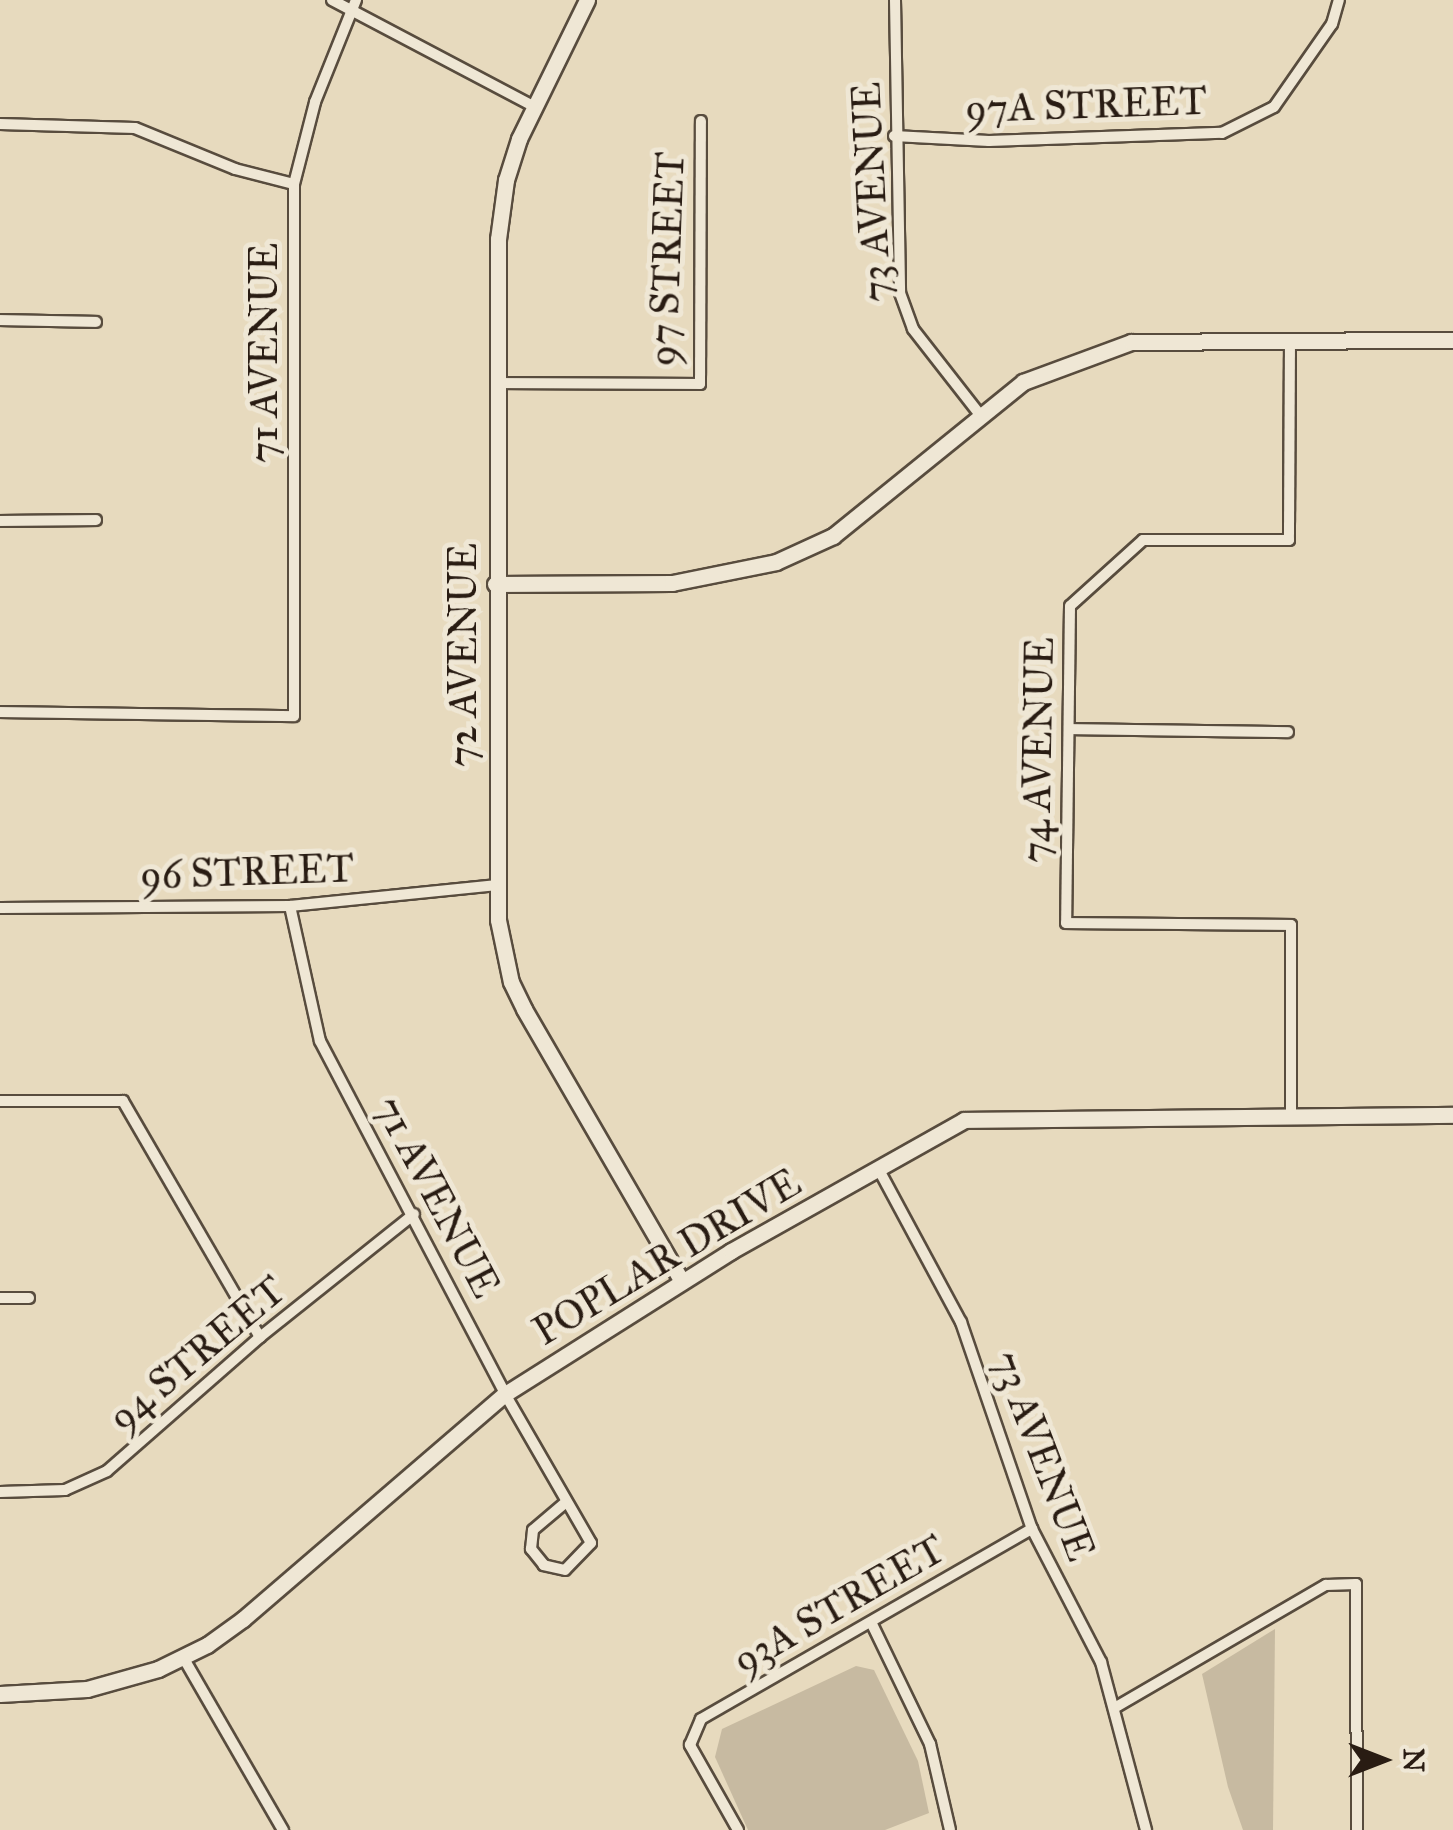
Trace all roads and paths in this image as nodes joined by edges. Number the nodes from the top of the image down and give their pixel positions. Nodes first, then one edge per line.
1 (332, 0) edge
2 (588, 0) edge
3 (895, 0) edge
4 (1338, 0) edge
5 (354, 5) edge
6 (533, 106) junction
7 (701, 121) dead end
8 (0, 124) edge
9 (894, 136) junction
10 (294, 184) junction
11 (0, 320) edge
12 (96, 322) dead end
13 (1290, 340) junction
14 (1453, 340) edge
15 (496, 383) junction
16 (981, 416) junction
17 (96, 520) dead end
18 (0, 521) edge
19 (495, 584) junction
20 (0, 712) edge
21 (1069, 729) junction
22 (1288, 732) dead end
23 (495, 885) junction
24 (290, 906) junction
25 (0, 908) edge
26 (0, 1101) edge
27 (1453, 1115) edge
28 (1290, 1116) junction
29 (879, 1170) junction
30 (414, 1214) junction
31 (682, 1282) junction
32 (0, 1298) edge
33 (30, 1298) dead end
34 (260, 1337) junction
35 (505, 1394) junction
36 (0, 1492) edge
37 (565, 1503) junction
38 (1032, 1530) junction
39 (871, 1622) junction
40 (183, 1656) junction
41 (0, 1694) edge
42 (1116, 1708) junction
43 (279, 1828) edge
44 (738, 1830) edge
45 (950, 1830) edge
46 (1146, 1830) edge
47 (1357, 1830) edge

1 - 5 street
2 - 6 street, 72 AVENUE
3 - 9 street, 73 AVENUE
4 - 9 street, 97A STREET
5 - 6 street
5 - 10 street, 71 AVENUE
6 - 15 street, 72 AVENUE
7 - 15 street, 97 STREET
8 - 10 street
9 - 16 street, 73 AVENUE
10 - 20 street, 71 AVENUE
11 - 12 street
13 - 14 street
13 - 16 street
13 - 21 street, 74 AVENUE
15 - 19 street, 72 AVENUE
16 - 19 street
17 - 18 street
19 - 23 street, 72 AVENUE
21 - 22 street
21 - 28 street, 74 AVENUE
23 - 24 street, 96 STREET
23 - 31 street, 72 AVENUE
24 - 25 street, 96 STREET
24 - 30 street, 71 AVENUE
26 - 34 street
27 - 28 street, POPLAR DRIVE
28 - 29 street, POPLAR DRIVE
29 - 31 street, POPLAR DRIVE
29 - 38 street, 73 AVENUE
30 - 34 street, 94 STREET
30 - 35 street, 71 AVENUE
31 - 35 street, POPLAR DRIVE
32 - 33 street
34 - 36 street, 94 STREET
35 - 37 street, 71 AVENUE
35 - 40 street, POPLAR DRIVE
37 - 37 street, 71 AVENUE
38 - 39 street, 93A STREET
38 - 42 street, 73 AVENUE
39 - 44 street, 93A STREET
39 - 45 street
40 - 41 street, POPLAR DRIVE
40 - 43 street
42 - 46 street, 73 AVENUE
42 - 47 street

